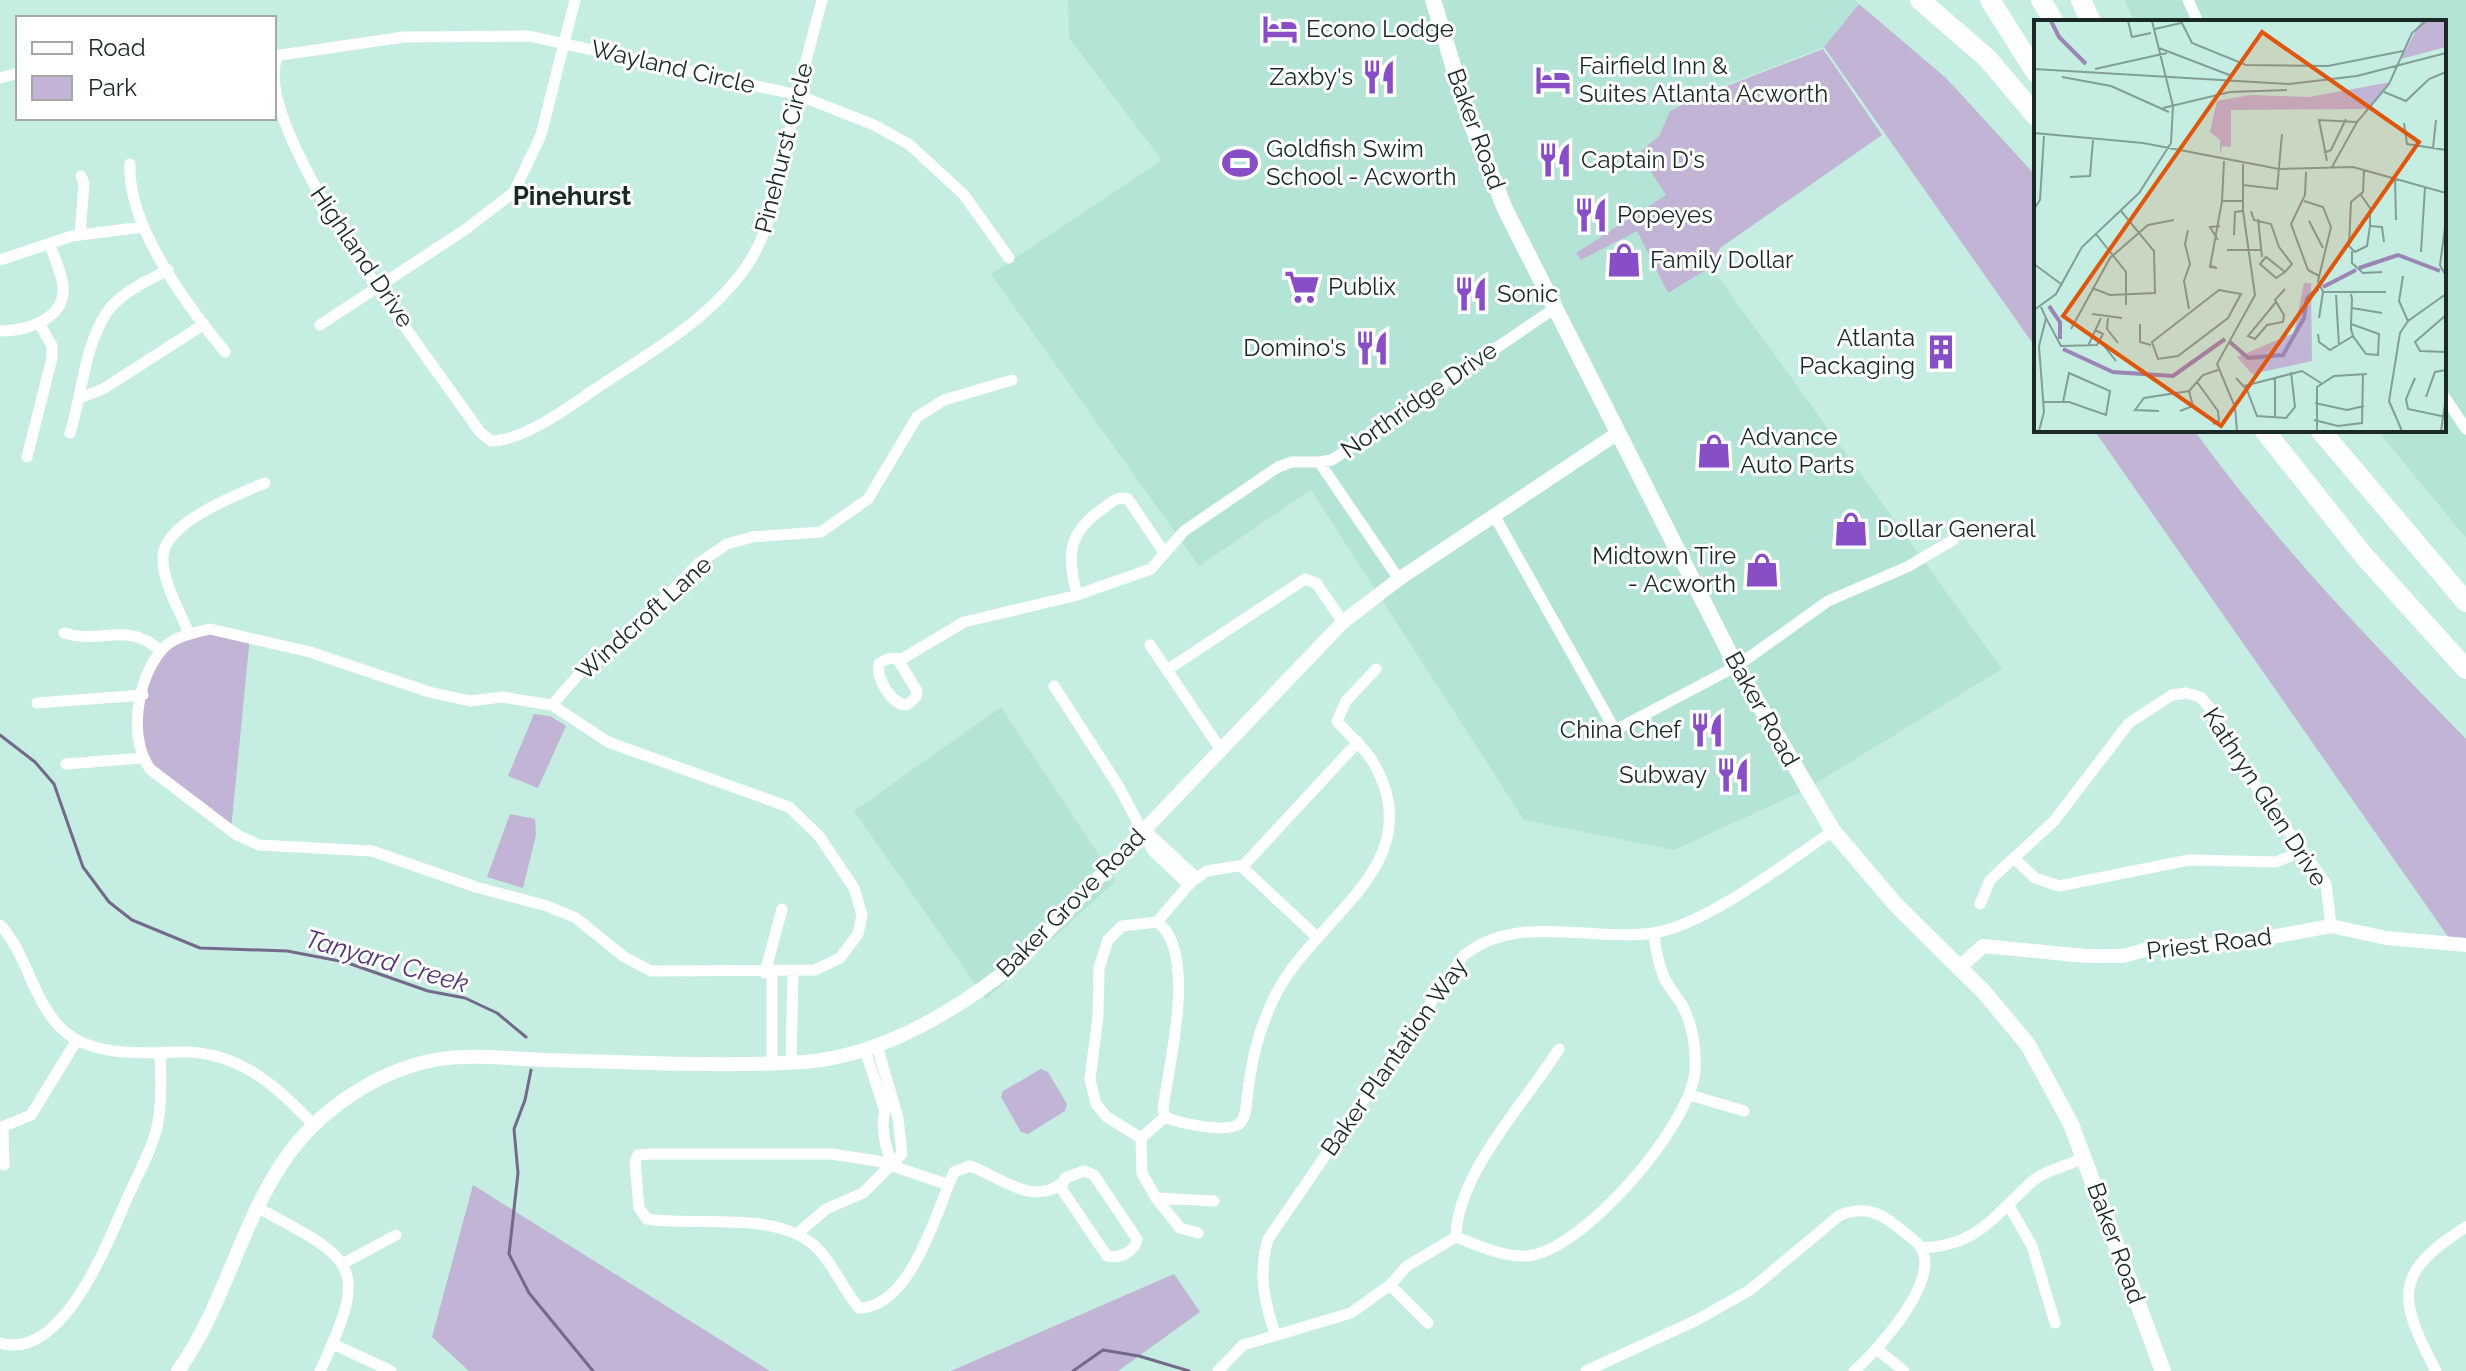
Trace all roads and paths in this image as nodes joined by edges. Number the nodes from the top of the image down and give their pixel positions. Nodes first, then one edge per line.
1 (575, 0) edge
2 (822, 0) edge
3 (1433, 0) edge
4 (1920, 0) edge
5 (1990, 0) edge
6 (2041, 0) edge
7 (2081, 0) edge
8 (2188, 0) edge
9 (2053, 20) edge
10 (2090, 20) edge
11 (2197, 20) edge
12 (565, 43) junction
13 (276, 56) edge
14 (2034, 70) edge
15 (798, 95) junction
16 (2034, 114) edge
17 (130, 164) dead end
18 (81, 176) dead end
19 (143, 227) junction
20 (80, 235) junction
21 (50, 244) junction
22 (1009, 258) dead end
23 (0, 260) edge
24 (168, 270) junction
25 (379, 286) junction
26 (1555, 308) junction
27 (39, 323) junction
28 (204, 324) junction
29 (320, 325) dead end
30 (1, 335) edge
31 (225, 352) dead end
32 (1012, 380) dead end
33 (80, 398) junction
34 (2446, 399) edge
35 (2466, 429) edge
36 (2266, 432) edge
37 (2322, 432) edge
38 (70, 433) dead end
39 (1618, 433) junction
40 (491, 441) joint
41 (27, 457) dead end
42 (1319, 462) junction
43 (265, 483) dead end
44 (1494, 515) junction
45 (1953, 540) dead end
46 (1163, 551) junction
47 (1399, 579) junction
48 (1077, 595) junction
49 (2466, 602) edge
50 (1343, 622) junction
51 (64, 633) dead end
52 (189, 634) junction
53 (1150, 645) dead end
54 (161, 651) junction
55 (897, 658) dead end
56 (1737, 666) junction
57 (1376, 669) dead end
58 (2466, 669) edge
59 (1167, 670) junction
60 (1054, 686) dead end
61 (143, 695) junction
62 (37, 703) dead end
63 (552, 705) junction
64 (1358, 742) junction
65 (1221, 750) junction
66 (142, 758) junction
67 (66, 764) dead end
68 (1145, 830) junction
69 (1833, 831) junction
70 (2303, 851) junction
71 (2014, 858) junction
72 (1242, 867) junction
73 (1193, 882) junction
74 (1980, 904) dead end
75 (782, 909) dead end
76 (1157, 922) junction
77 (0, 925) edge
78 (2331, 926) junction
79 (1654, 933) junction
80 (1318, 938) junction
81 (2466, 945) edge
82 (1959, 968) junction
83 (793, 971) junction
84 (768, 973) junction
85 (77, 1040) junction
86 (871, 1048) junction
87 (1559, 1049) dead end
88 (160, 1053) junction
89 (772, 1063) junction
90 (791, 1063) junction
91 (1690, 1095) junction
92 (1744, 1111) dead end
93 (1165, 1117) junction
94 (314, 1125) junction
95 (2, 1128) edge
96 (1141, 1138) junction
97 (2084, 1158) junction
98 (892, 1164) junction
99 (4, 1165) dead end
100 (1061, 1184) junction
101 (949, 1185) junction
102 (1156, 1198) junction
103 (1214, 1201) dead end
104 (2009, 1206) junction
105 (258, 1208) junction
106 (2466, 1227) edge
107 (798, 1233) junction
108 (1198, 1233) dead end
109 (396, 1235) dead end
110 (1456, 1237) junction
111 (1921, 1248) junction
112 (342, 1264) junction
113 (1390, 1285) junction
114 (1428, 1323) dead end
115 (2055, 1323) dead end
116 (1275, 1334) junction
117 (0, 1343) edge
118 (333, 1344) junction
119 (1878, 1350) junction
120 (178, 1371) edge
121 (320, 1371) edge
122 (391, 1371) edge
123 (1218, 1371) edge
124 (1586, 1371) edge
125 (1854, 1371) edge
126 (1904, 1371) edge
127 (2163, 1371) edge
128 (2436, 1371) edge

1 - 12 street
2 - 15 street, Pinehurst Circle
3 - 26 main road, Baker Road
4 - 16 highway
5 - 14 highway
6 - 9 highway
7 - 10 highway
8 - 11 street
12 - 13 street, Wayland Circle
12 - 15 street, Wayland Circle
12 - 25 street
13 - 25 street, Highland Drive
15 - 22 street, Wayland Circle
15 - 40 street, Pinehurst Circle
17 - 19 street
18 - 20 street
19 - 20 street
19 - 24 street
20 - 21 street
21 - 23 street
21 - 27 street
24 - 28 street
24 - 33 street
25 - 29 street
25 - 40 street, Highland Drive
26 - 39 main road, Baker Road
26 - 42 street, Northridge Drive
27 - 30 street
27 - 41 street
28 - 31 street
28 - 33 street
32 - 63 street, Windcroft Lane
33 - 38 street
34 - 35 street
36 - 58 highway
37 - 49 highway
39 - 44 street, Baker Grove Road
39 - 56 main road, Baker Road
42 - 46 street
42 - 47 street, Northridge Drive
43 - 52 street
44 - 47 street, Baker Grove Road
44 - 56 street
45 - 56 street
46 - 48 street
46 - 48 street
47 - 50 street, Baker Grove Road
48 - 55 street
50 - 59 street
50 - 65 street, Baker Grove Road
51 - 54 street
52 - 54 street
52 - 63 street
53 - 59 street
54 - 61 street
56 - 69 main road, Baker Road
57 - 64 street
59 - 65 street
60 - 68 street
61 - 62 street
61 - 66 street
63 - 83 street
64 - 72 street
64 - 80 street
65 - 68 street, Baker Grove Road
66 - 67 street
66 - 84 street
68 - 73 street
68 - 86 street, Baker Grove Road
69 - 79 street, Baker Plantation Way
69 - 82 main road, Baker Road
70 - 71 street
70 - 71 street, Kathryn Glen Drive
70 - 78 street, Kathryn Glen Drive
71 - 74 street, Kathryn Glen Drive
72 - 73 street
72 - 80 street
73 - 76 street
75 - 84 street
76 - 93 street
76 - 96 street
77 - 85 street
78 - 81 street, Priest Road
78 - 82 street, Priest Road
79 - 91 street
79 - 116 street, Baker Plantation Way
80 - 93 street
82 - 97 main road, Baker Road
83 - 84 street
83 - 90 street
84 - 89 street
85 - 88 street
85 - 95 street
86 - 90 street, Baker Grove Road
86 - 98 street
86 - 98 street
87 - 110 street
88 - 94 street
88 - 117 street
89 - 90 street, Baker Grove Road
89 - 94 street, Baker Grove Road
91 - 92 street
91 - 110 street
93 - 96 street
94 - 105 street, Baker Grove Road
95 - 99 street
96 - 102 street
97 - 104 street
97 - 127 main road, Baker Road
98 - 101 street
98 - 107 street
98 - 107 street
100 - 100 street
100 - 101 street
101 - 107 street
102 - 103 street
102 - 108 street
104 - 111 street
104 - 115 street
105 - 112 street
105 - 120 street, Baker Grove Road
106 - 128 street
109 - 112 street
110 - 113 street
111 - 119 street
111 - 124 street
112 - 118 street
113 - 114 street
113 - 116 street
116 - 123 street
118 - 121 street
118 - 122 street
119 - 125 street
119 - 126 street

